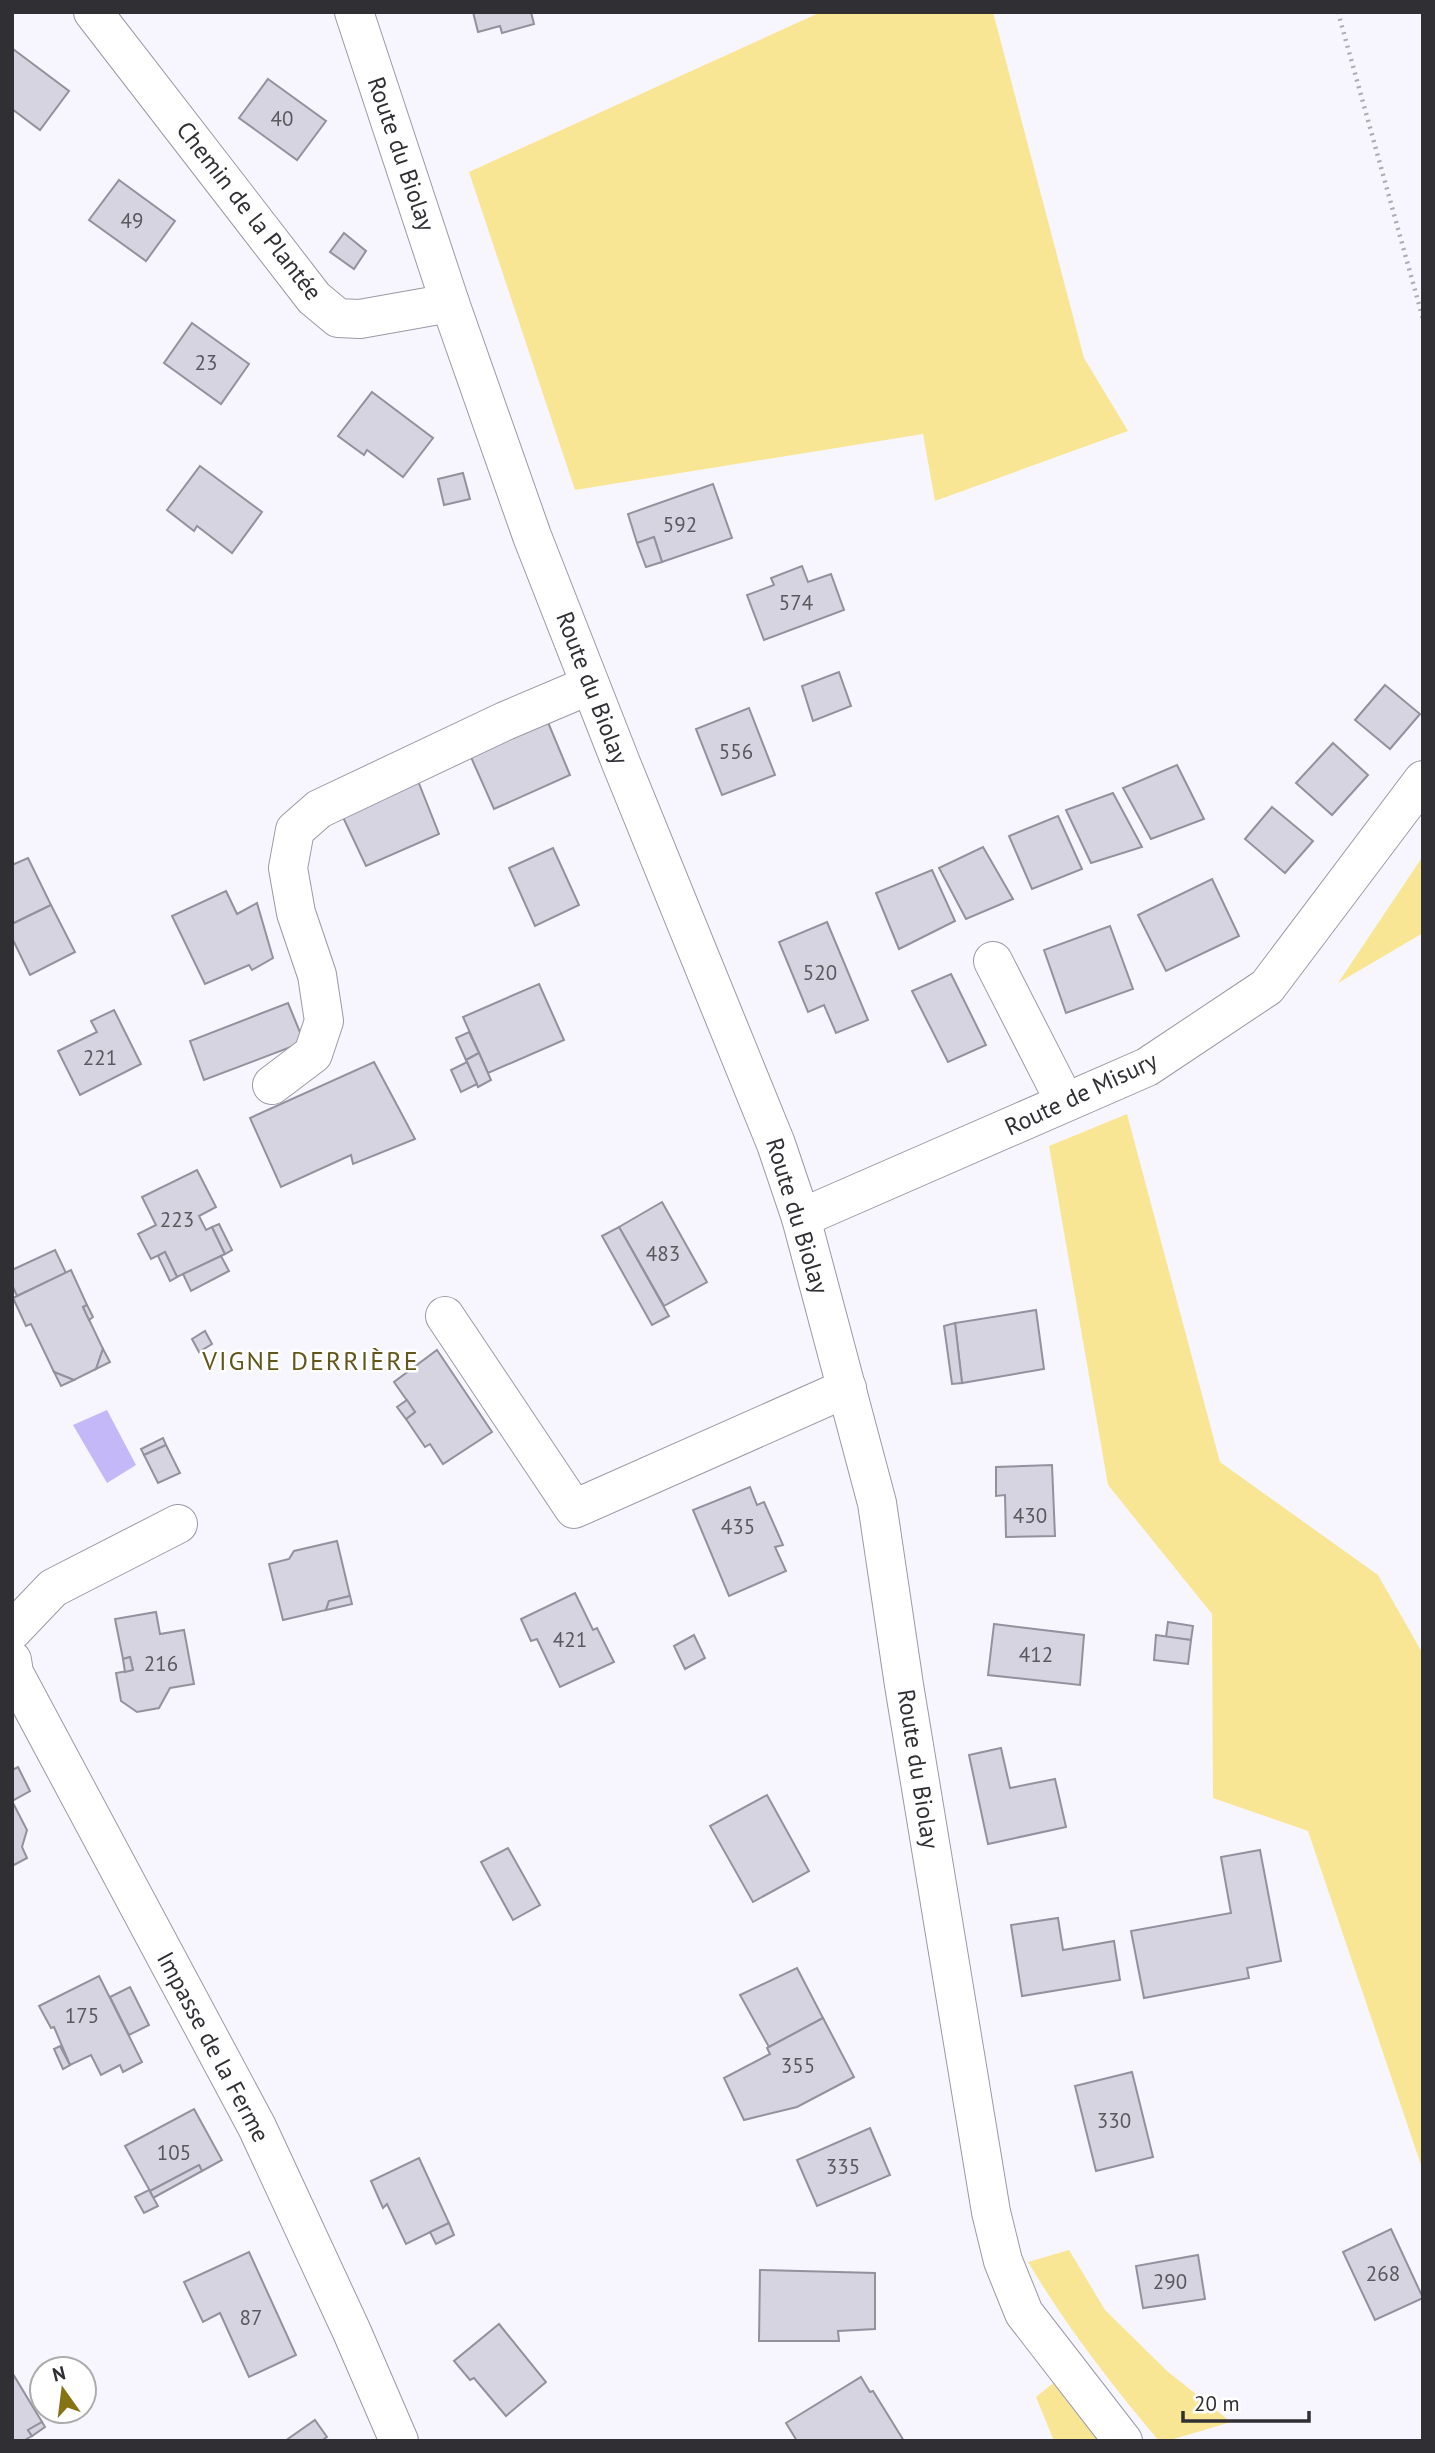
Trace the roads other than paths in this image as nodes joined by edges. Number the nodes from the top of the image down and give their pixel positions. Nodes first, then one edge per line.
1 (93, 12) edge
2 (354, 12) edge
3 (450, 303) junction
4 (590, 685) junction
5 (1423, 780) edge
6 (993, 961) dead end
7 (272, 1085) dead end
8 (1065, 1102) junction
9 (801, 1219) junction
10 (446, 1316) dead end
11 (847, 1388) junction
12 (178, 1524) dead end
13 (12, 1631) edge
14 (12, 1660) edge
15 (399, 2441) edge
16 (1123, 2441) edge

1 - 3 street, Chemin de la Plantée
2 - 3 street, Route du Biolay
3 - 4 street, Route du Biolay
4 - 7 street
4 - 9 street, Route du Biolay
5 - 8 street, Route de Misury
6 - 8 street
8 - 9 street, Route de Misury
9 - 11 street, Route du Biolay
10 - 11 street
11 - 16 street, Route du Biolay
12 - 13 street
14 - 15 street, Impasse de la Ferme

